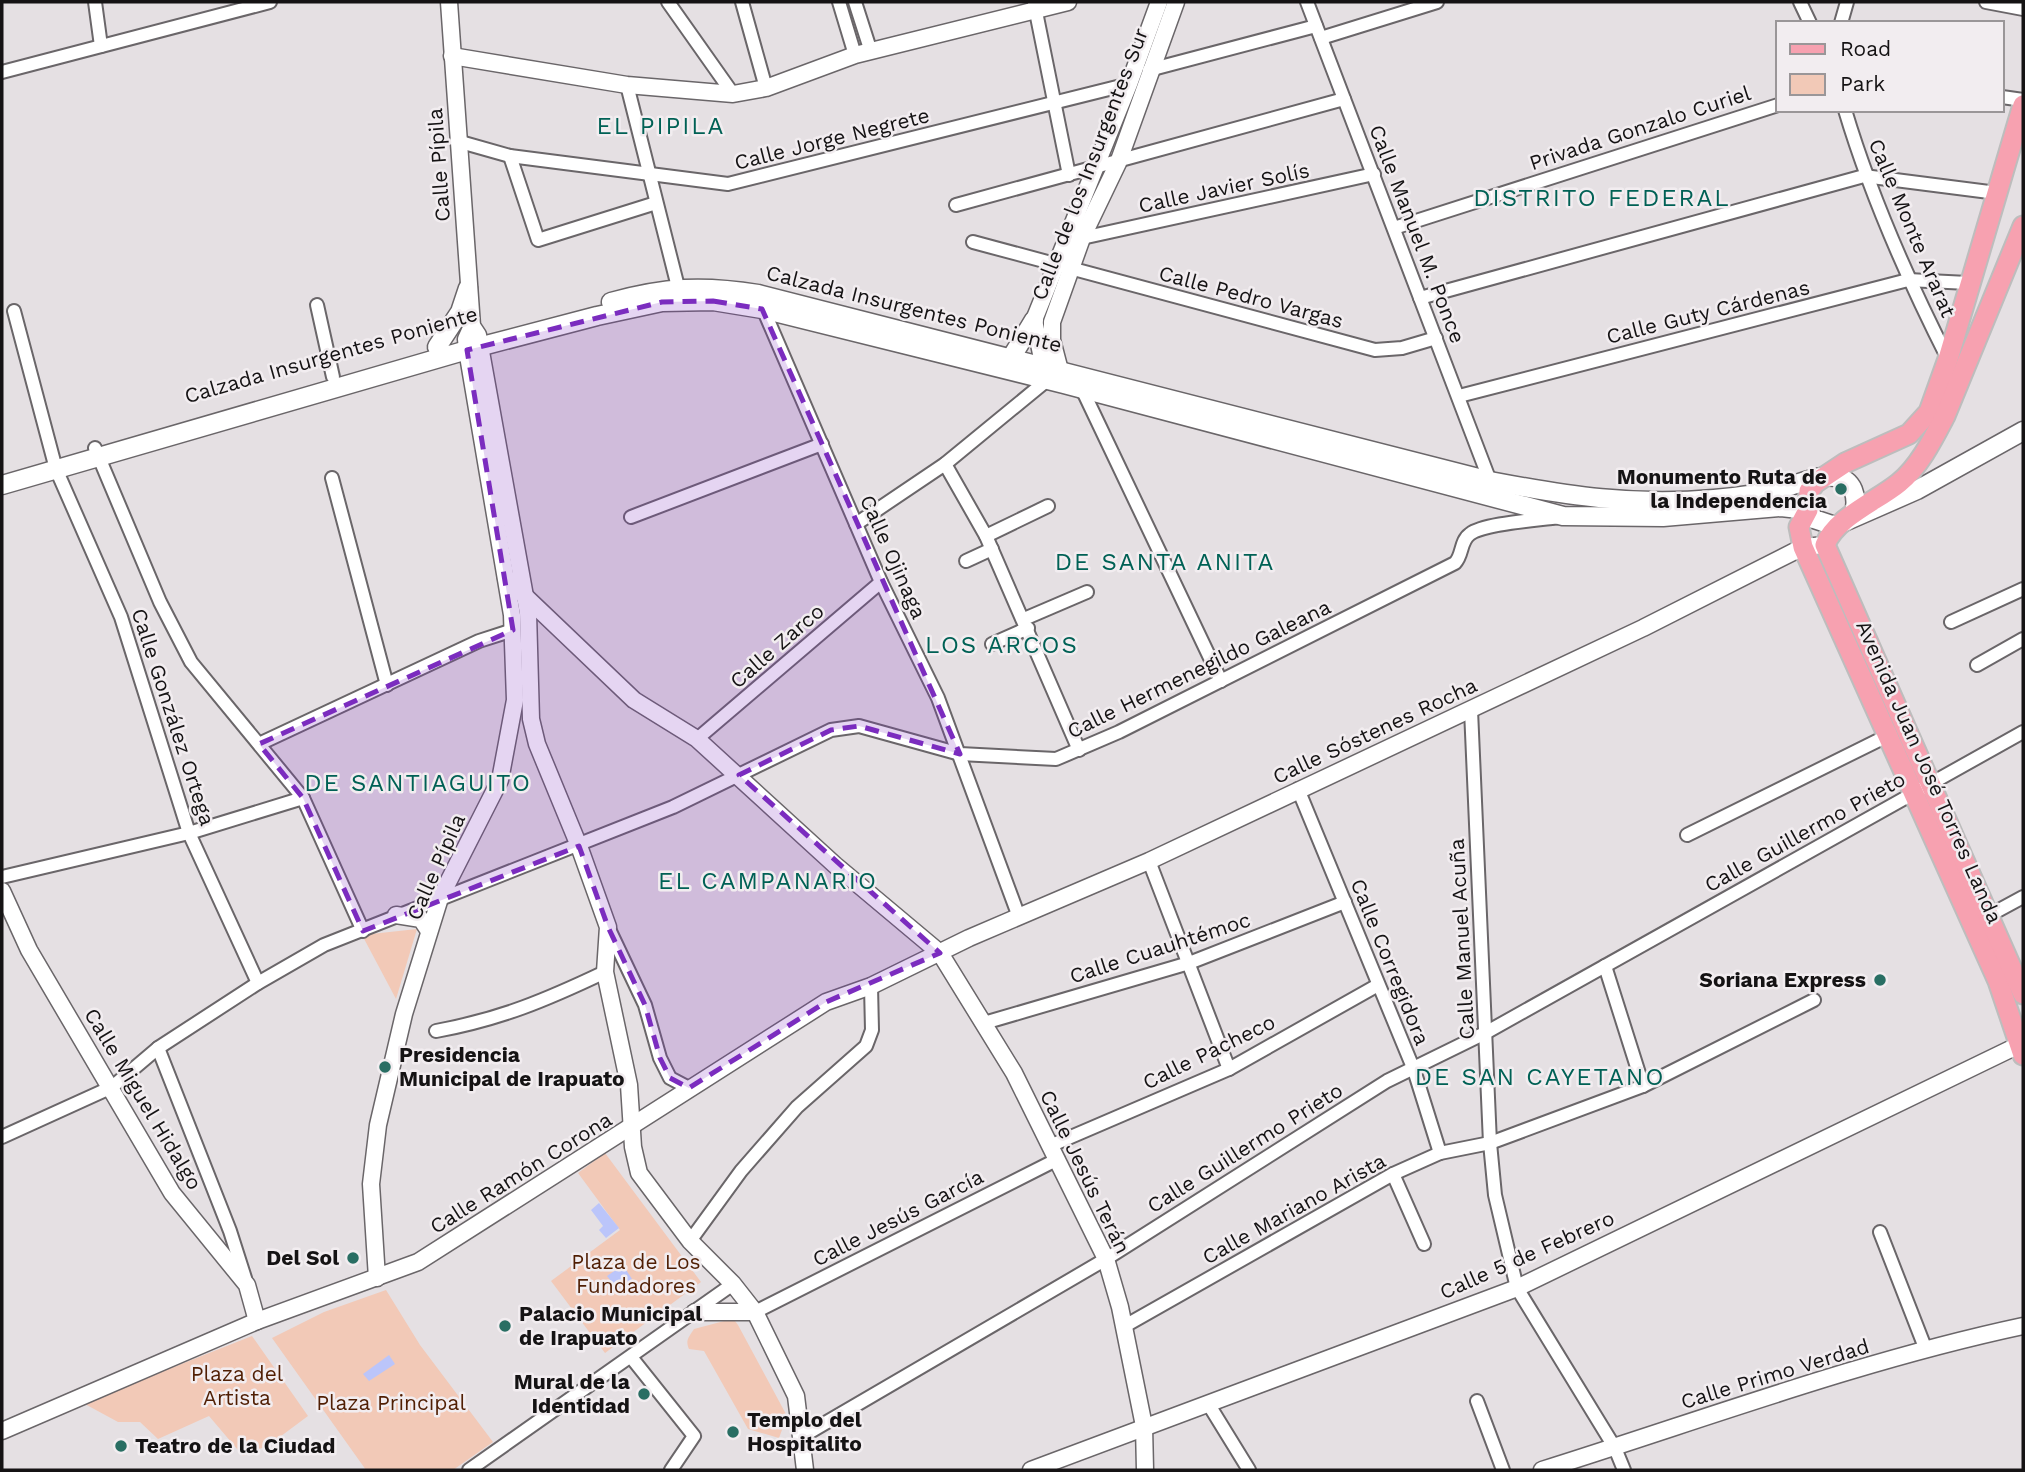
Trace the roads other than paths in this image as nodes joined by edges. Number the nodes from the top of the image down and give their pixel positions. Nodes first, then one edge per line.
1 (95, 2) edge
2 (270, 2) edge
3 (449, 2) edge
4 (668, 2) edge
5 (743, 2) edge
6 (839, 2) edge
7 (855, 2) edge
8 (1068, 2) edge
9 (1159, 2) edge
10 (1176, 2) edge
11 (1307, 2) edge
12 (1437, 2) edge
13 (1800, 2) edge
14 (1847, 2) edge
15 (1986, 2) edge
16 (1035, 6) edge
17 (2023, 9) edge
18 (1809, 21) edge
19 (1842, 21) edge
20 (1318, 32) junction
21 (101, 46) junction
22 (863, 54) junction
23 (452, 55) junction
24 (1149, 70) junction
25 (2, 72) edge
26 (1129, 84) junction
27 (627, 85) junction
28 (766, 88) junction
29 (733, 94) junction
30 (2004, 98) edge
31 (1344, 99) junction
32 (2023, 103) edge
33 (1054, 104) junction
34 (1776, 105) edge
35 (1846, 112) edge
36 (457, 141) junction
37 (510, 156) junction
38 (1118, 163) junction
39 (1095, 169) junction
40 (651, 173) junction
41 (1374, 174) junction
42 (1069, 175) junction
43 (1864, 176) junction
44 (1997, 193) junction
45 (656, 203) junction
46 (956, 205) dead end
47 (2023, 226) edge
48 (1394, 228) junction
49 (1082, 238) junction
50 (973, 242) dead end
51 (1065, 267) junction
52 (1908, 280) junction
53 (1968, 283) junction
54 (678, 287) junction
55 (468, 288) junction
56 (1420, 298) junction
57 (760, 301) junction
58 (317, 305) dead end
59 (14, 311) dead end
60 (596, 311) junction
61 (1034, 320) junction
62 (1436, 338) junction
63 (472, 339) junction
64 (437, 347) junction
65 (1010, 358) junction
66 (1948, 359) junction
67 (402, 363) junction
68 (1053, 375) junction
69 (333, 377) junction
70 (1082, 389) junction
71 (1459, 396) junction
72 (2023, 431) edge
73 (822, 444) junction
74 (97, 453) junction
75 (945, 464) junction
76 (55, 465) junction
77 (2, 474) edge
78 (332, 478) dead end
79 (1824, 478) junction
80 (1490, 481) junction
81 (2, 485) edge
82 (1048, 506) dead end
83 (1649, 510) junction
84 (1808, 510) junction
85 (1563, 516) junction
86 (631, 517) dead end
87 (1850, 518) junction
88 (856, 524) junction
89 (989, 542) junction
90 (1825, 545) junction
91 (1803, 547) junction
92 (966, 561) dead end
93 (506, 578) junction
94 (881, 582) junction
95 (2023, 589) edge
96 (524, 592) junction
97 (1087, 592) dead end
98 (1951, 622) dead end
99 (1026, 624) junction
100 (513, 630) junction
101 (2023, 639) edge
102 (992, 644) dead end
103 (1977, 665) dead end
104 (1221, 681) junction
105 (387, 685) junction
106 (1471, 709) junction
107 (2023, 732) edge
108 (1887, 736) junction
109 (697, 739) junction
110 (259, 744) junction
111 (537, 744) junction
112 (1079, 750) junction
113 (506, 751) junction
114 (960, 754) junction
115 (739, 775) junction
116 (1298, 789) junction
117 (1921, 789) junction
118 (303, 798) junction
119 (189, 833) junction
120 (1687, 835) dead end
121 (579, 846) junction
122 (1149, 861) junction
123 (2, 877) edge
124 (2, 891) edge
125 (2023, 897) edge
126 (440, 898) junction
127 (1345, 902) junction
128 (396, 915) junction
129 (1988, 916) junction
130 (1019, 917) junction
131 (608, 927) junction
132 (429, 931) junction
133 (362, 932) junction
134 (940, 953) junction
135 (1189, 963) junction
136 (1605, 966) junction
137 (605, 972) junction
138 (258, 982) junction
139 (1378, 985) junction
140 (871, 986) junction
141 (2023, 994) edge
142 (1814, 999) dead end
143 (984, 1023) junction
144 (436, 1031) dead end
145 (1487, 1032) junction
146 (2022, 1047) edge
147 (158, 1048) junction
148 (1229, 1069) junction
149 (1414, 1070) junction
150 (1643, 1086) junction
151 (111, 1087) junction
152 (689, 1088) junction
153 (632, 1127) junction
154 (2, 1137) edge
155 (1490, 1143) junction
156 (1055, 1152) junction
157 (1440, 1153) junction
158 (1393, 1174) junction
159 (1880, 1232) dead end
160 (690, 1241) junction
161 (1424, 1244) dead end
162 (1106, 1259) junction
163 (377, 1278) junction
164 (733, 1284) junction
165 (247, 1285) junction
166 (1517, 1288) junction
167 (695, 1312) junction
168 (755, 1312) junction
169 (257, 1321) junction
170 (2023, 1326) edge
171 (1123, 1327) junction
172 (1926, 1350) junction
173 (631, 1357) junction
174 (1477, 1401) dead end
175 (1209, 1405) junction
176 (1144, 1426) junction
177 (2, 1431) edge
178 (803, 1436) junction
179 (1615, 1447) junction
180 (469, 1470) edge
181 (671, 1470) edge
182 (805, 1470) edge
183 (1031, 1470) edge
184 (1144, 1470) edge
185 (1249, 1470) edge
186 (1503, 1470) edge
187 (1542, 1470) edge
188 (1624, 1470) edge

1 - 21 street
2 - 21 street
3 - 23 street, Calle Pípila
4 - 29 street
5 - 28 street
6 - 22 street
7 - 22 street
8 - 16 street
9 - 26 street, Calle de los Insurgentes Sur
10 - 24 street, Calle de los Insurgentes Sur
11 - 20 street, Calle Manuel M. Ponce
12 - 20 street
13 - 18 street
14 - 19 street
15 - 17 street
16 - 22 street
16 - 33 street
20 - 24 street
20 - 31 street, Calle Manuel M. Ponce
21 - 25 street
22 - 28 street
23 - 27 street
23 - 36 street, Calle Pípila
24 - 38 street, Calle de los Insurgentes Sur
26 - 33 street, Calle Jorge Negrete
26 - 39 street, Calle de los Insurgentes Sur
27 - 29 street
27 - 40 street
28 - 29 street
30 - 32 street
31 - 38 street
31 - 41 street, Calle Manuel M. Ponce
32 - 44 main road
33 - 40 street, Calle Jorge Negrete
33 - 42 street
34 - 48 street, Privada Gonzalo Curiel
35 - 43 street, Calle Monte Ararat
36 - 37 street, Calle Jorge Negrete
36 - 55 street, Calle Pípila
37 - 40 street, Calle Jorge Negrete
37 - 45 street
38 - 39 street
38 - 49 street, Calle de los Insurgentes Sur
39 - 42 street
39 - 51 street, Calle de los Insurgentes Sur
40 - 45 street
41 - 48 street, Calle Manuel M. Ponce
41 - 49 street, Calle Javier Solís
42 - 46 street
43 - 44 street
43 - 52 street, Calle Monte Ararat
43 - 56 street
44 - 53 main road
45 - 54 street
47 - 87 main road
48 - 56 street, Calle Manuel M. Ponce
49 - 51 street, Calle de los Insurgentes Sur
50 - 51 street, Calle Pedro Vargas
51 - 61 street, Calle de los Insurgentes Sur
51 - 62 street, Calle Pedro Vargas
51 - 68 street, Calle de los Insurgentes Sur
52 - 53 street, Calle Guty Cárdenas
52 - 66 street, Calle Monte Ararat
52 - 71 street, Calle Guty Cárdenas
53 - 66 main road
54 - 57 main road, Calzada Insurgentes Poniente
54 - 60 main road, Calzada Insurgentes Poniente
55 - 63 street, Calle Pípila
55 - 64 main road
56 - 62 street, Calle Manuel M. Ponce
57 - 60 main road, Calzada Insurgentes Poniente
57 - 65 main road, Calzada Insurgentes Poniente
57 - 68 main road, Calzada Insurgentes Poniente
57 - 73 street, Calle Ojinaga
58 - 69 street
59 - 76 street, Calle González Ortega
60 - 63 main road, Calzada Insurgentes Poniente
61 - 65 main road
61 - 68 street, Calle de los Insurgentes Sur
62 - 71 street, Calle Manuel M. Ponce
63 - 64 main road, Calzada Insurgentes Poniente
63 - 67 main road, Calzada Insurgentes Poniente
63 - 93 street, Calle Pípila
63 - 96 street, Calle Pípila
64 - 67 main road, Calzada Insurgentes Poniente
65 - 68 main road, Calzada Insurgentes Poniente
66 - 79 main road
67 - 69 main road, Calzada Insurgentes Poniente
67 - 74 main road, Calzada Insurgentes Poniente
68 - 70 main road, Calzada Insurgentes Poniente
68 - 75 street
68 - 80 main road, Calzada Insurgentes Poniente
69 - 74 main road, Calzada Insurgentes Poniente
70 - 85 main road, Calzada Insurgentes Poniente
70 - 104 street
71 - 80 street, Calle Manuel M. Ponce
72 - 87 main road
73 - 86 street
73 - 88 street, Calle Ojinaga
74 - 76 main road, Calzada Insurgentes Poniente
74 - 110 street
75 - 88 street
75 - 89 street
76 - 77 main road, Calzada Insurgentes Poniente
76 - 81 main road, Calzada Insurgentes Poniente
76 - 119 street, Calle González Ortega
78 - 105 street
79 - 83 main road, Calzada Insurgentes Poniente
79 - 84 main road
79 - 87 main road
80 - 83 main road, Calzada Insurgentes Poniente
82 - 89 street
83 - 84 main road, Calzada Insurgentes Poniente
83 - 85 main road, Calzada Insurgentes Poniente
84 - 87 main road
84 - 91 main road, Avenida Juan José Torres Landa
85 - 104 street, Calle Hermenegildo Galeana
87 - 90 main road
88 - 94 street, Calle Ojinaga
89 - 92 street
89 - 99 street
90 - 91 street, Calle Sóstenes Rocha
90 - 117 main road, Avenida Juan José Torres Landa
91 - 106 street, Calle Sóstenes Rocha
91 - 108 main road, Avenida Juan José Torres Landa
93 - 96 street, Calle Jesús Terán
93 - 100 street, Calle Pípila
94 - 109 street, Calle Zarco
94 - 114 street, Calle Ojinaga
95 - 98 street
96 - 109 street, Calle Jesús Terán
96 - 111 street, Calle Pípila
97 - 99 street
99 - 102 street
99 - 112 street
100 - 105 street
100 - 113 street, Calle Pípila
101 - 103 street
104 - 112 street, Calle Hermenegildo Galeana
105 - 110 street
106 - 116 street, Calle Sóstenes Rocha
106 - 145 street, Calle Manuel Acuña
107 - 117 street, Calle Guillermo Prieto
108 - 117 main road, Avenida Juan José Torres Landa
108 - 120 street
109 - 115 street, Calle Jesús Terán
110 - 118 street
111 - 113 street
111 - 121 street, Calle Pípila
112 - 114 street, Calle Hermenegildo Galeana
113 - 126 street, Calle Pípila
114 - 115 street, Calle Hermenegildo Galeana
114 - 130 street, Calle Ojinaga
115 - 121 street, Calle Hermenegildo Galeana
115 - 134 street, Calle Jesús Terán
116 - 122 street, Calle Sóstenes Rocha
116 - 127 street, Calle Corregidora
117 - 129 main road, Avenida Juan José Torres Landa
117 - 136 street, Calle Guillermo Prieto
117 - 146 main road, Avenida Juan José Torres Landa
118 - 119 street
118 - 133 street
119 - 123 street
119 - 138 street, Calle González Ortega
121 - 126 street, Calle Hermenegildo Galeana
121 - 131 street, Calle Pípila
122 - 130 street, Calle Sóstenes Rocha
122 - 135 street
124 - 151 street, Calle Miguel Hidalgo
125 - 129 street
126 - 128 street, Calle Hermenegildo Galeana
126 - 132 street, Calle Pípila
127 - 135 street, Calle Cuauhtémoc
127 - 139 street, Calle Corregidora
128 - 132 street
128 - 133 street, Calle Hermenegildo Galeana
129 - 141 main road, Avenida Juan José Torres Landa
130 - 134 street, Calle Sóstenes Rocha
131 - 137 street
131 - 152 street
132 - 163 street, Calle Pípila
133 - 138 street, Calle Hermenegildo Galeana
134 - 140 street, Calle Ramón Corona
134 - 143 street, Calle Jesús Terán
135 - 143 street, Calle Cuauhtémoc
135 - 148 street
136 - 145 street, Calle Guillermo Prieto
136 - 150 street
137 - 144 street
137 - 153 street
138 - 147 street, Calle Hermenegildo Galeana
139 - 148 street, Calle Pacheco
139 - 149 street, Calle Corregidora
140 - 152 street, Calle Ramón Corona
140 - 160 street
142 - 150 street, Calle Mariano Arista
143 - 156 street, Calle Jesús Terán
145 - 149 street, Calle Guillermo Prieto
145 - 155 street, Calle Manuel Acuña
146 - 166 street, Calle 5 de Febrero
147 - 151 street, Calle Hermenegildo Galeana
147 - 165 street
148 - 156 street, Calle Pacheco
149 - 157 street, Calle Corregidora
149 - 162 street, Calle Guillermo Prieto
150 - 155 street, Calle Mariano Arista
151 - 154 street, Calle Hermenegildo Galeana
151 - 165 street, Calle Miguel Hidalgo
152 - 153 street, Calle Ramón Corona
153 - 160 street
153 - 163 street, Calle Ramón Corona
155 - 157 street, Calle Mariano Arista
155 - 166 street, Calle Manuel Acuña
156 - 162 street, Calle Jesús Terán
156 - 168 street, Calle Jesús García
157 - 158 street, Calle Mariano Arista
158 - 161 street
158 - 171 street, Calle Mariano Arista
159 - 172 street
160 - 164 street
162 - 171 street, Calle Jesús Terán
162 - 178 street, Calle Guillermo Prieto
163 - 169 street, Calle Ramón Corona
164 - 167 street
164 - 168 street
165 - 169 street, Calle Miguel Hidalgo
166 - 175 street, Calle 5 de Febrero
166 - 179 street, Calle Manuel Acuña
167 - 168 street
167 - 173 street
168 - 178 street
169 - 177 street, Calle Ramón Corona
170 - 172 street, Calle Primo Verdad
171 - 176 street, Calle Jesús Terán
172 - 179 street, Calle Primo Verdad
173 - 180 street
173 - 181 street
174 - 186 street
175 - 176 street, Calle 5 de Febrero
175 - 185 street
176 - 183 street, Calle 5 de Febrero
176 - 184 street, Calle Jesús Terán
178 - 182 street
179 - 187 street, Calle Primo Verdad
179 - 188 street, Calle Manuel Acuña

